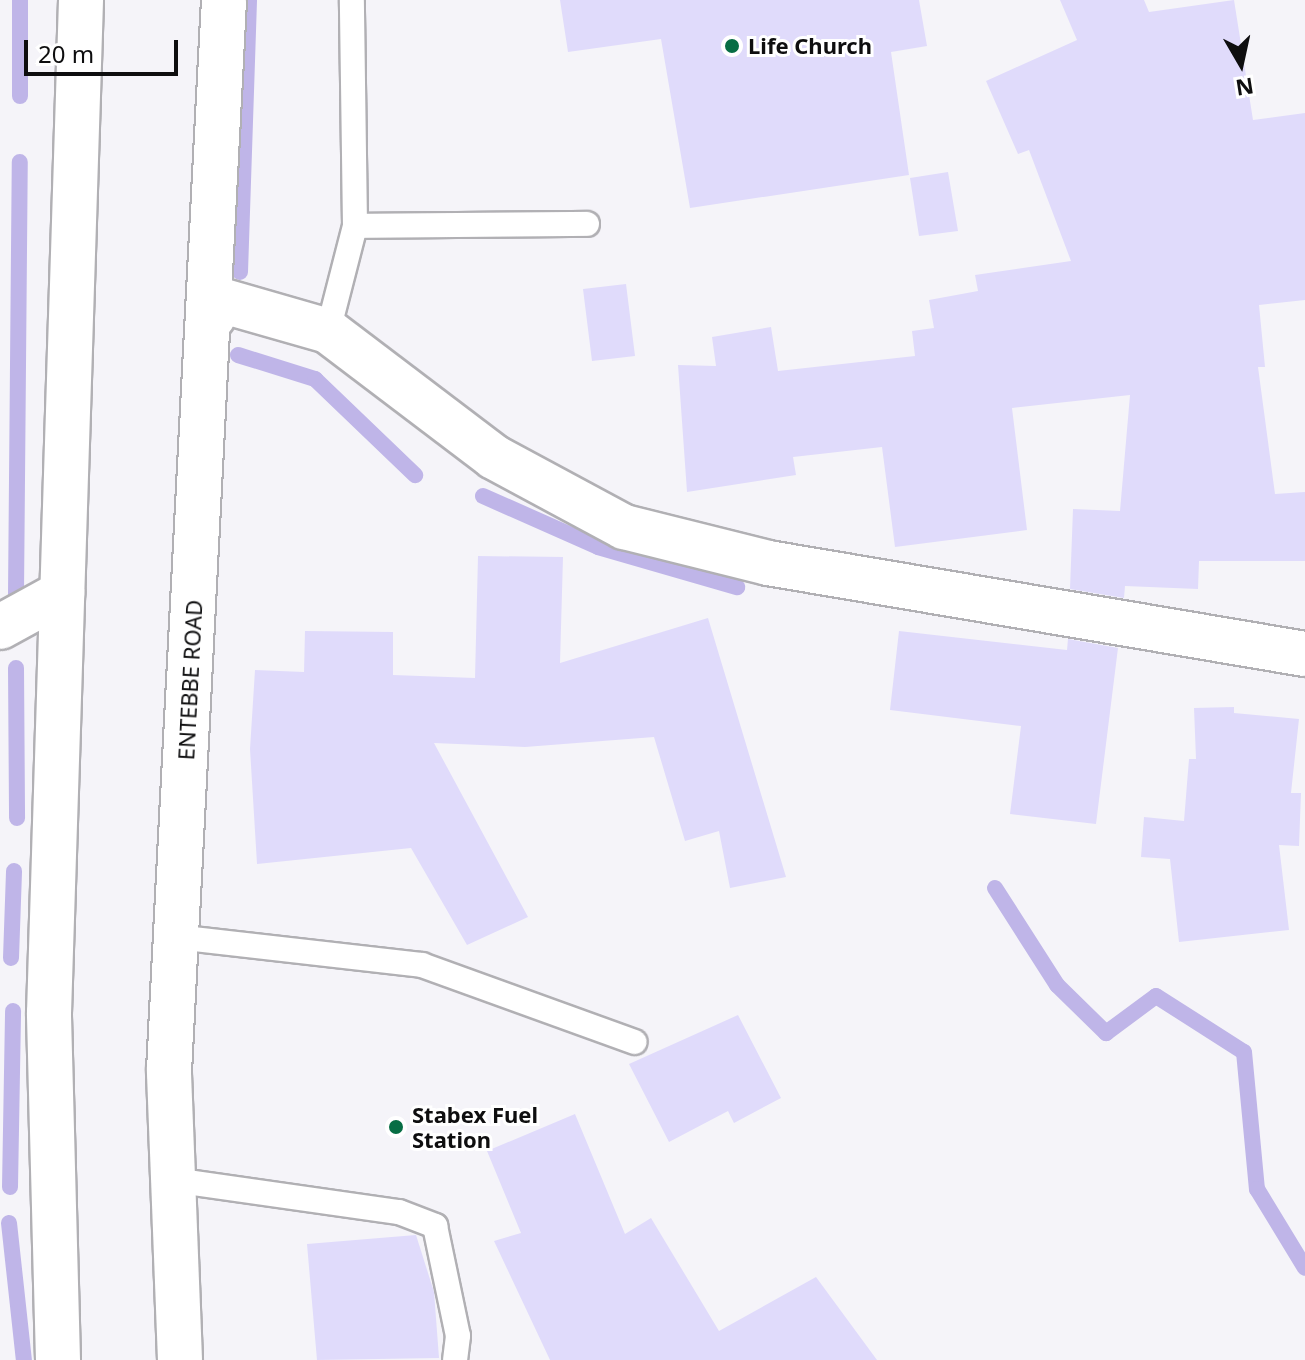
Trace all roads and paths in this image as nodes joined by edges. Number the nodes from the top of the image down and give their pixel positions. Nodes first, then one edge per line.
1 (81, 0) edge
2 (224, 0) edge
3 (352, 0) edge
4 (587, 224) dead end
5 (355, 226) junction
6 (213, 317) junction
7 (328, 331) junction
8 (62, 593) junction
9 (0, 627) edge
10 (1305, 654) edge
11 (176, 937) junction
12 (635, 1042) dead end
13 (173, 1180) junction
14 (58, 1360) edge
15 (180, 1360) edge
16 (455, 1360) edge

1 - 8 main road
2 - 6 main road, ENTEBBE ROAD
3 - 5 lane
4 - 5 lane
5 - 7 lane
6 - 7 main road
6 - 11 main road, ENTEBBE ROAD
7 - 10 main road
8 - 9 main road
8 - 14 main road
11 - 12 lane
11 - 13 main road, ENTEBBE ROAD
13 - 15 main road, ENTEBBE ROAD
13 - 16 lane

